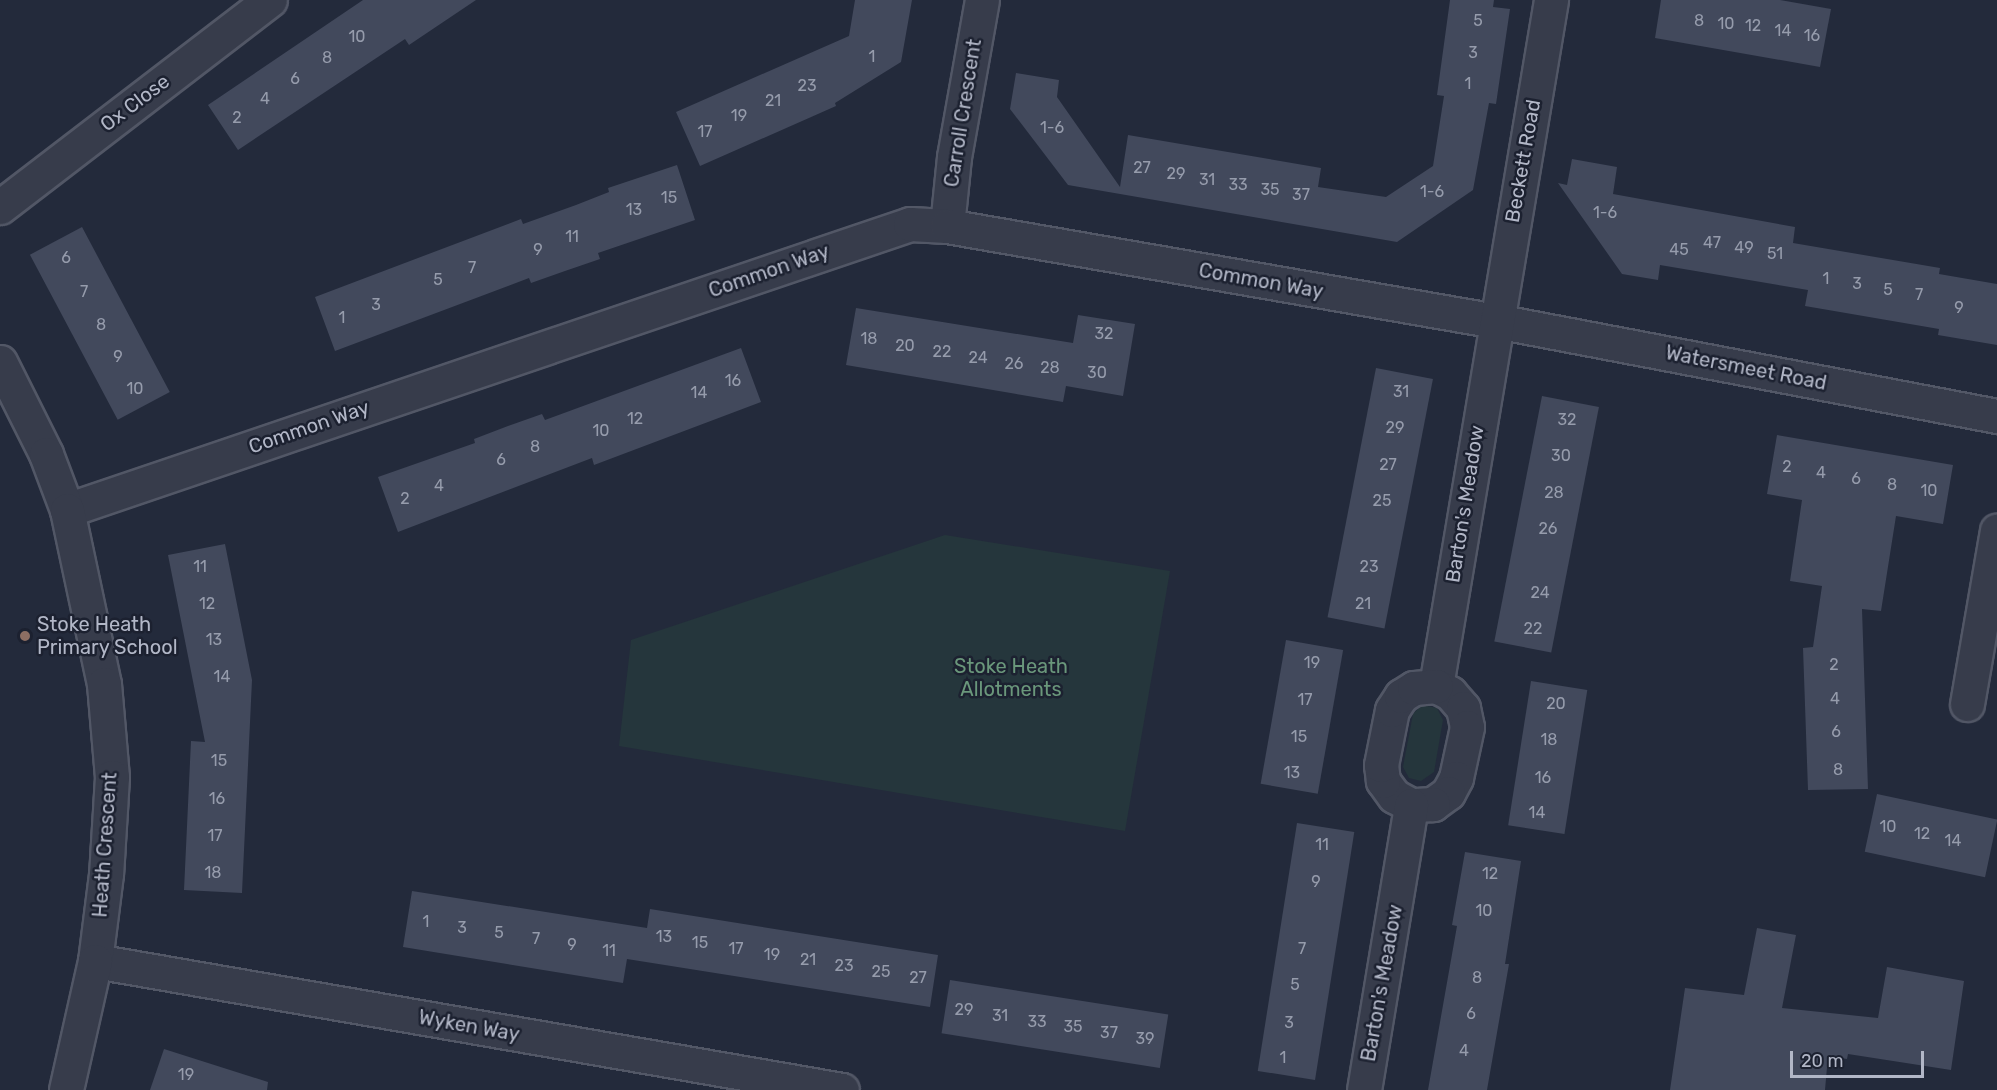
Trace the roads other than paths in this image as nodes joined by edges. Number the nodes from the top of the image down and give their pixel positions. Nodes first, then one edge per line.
1 (270, 0) edge
2 (982, 0) edge
3 (1551, 0) edge
4 (0, 207) edge
5 (946, 226) junction
6 (1496, 321) junction
7 (0, 363) edge
8 (1997, 416) edge
9 (67, 510) junction
10 (1997, 531) edge
11 (1436, 686) junction
12 (1967, 704) dead end
13 (1411, 805) junction
14 (95, 962) junction
15 (66, 1090) edge
16 (842, 1090) edge
17 (1364, 1090) edge

1 - 4 street, Ox Close
2 - 5 street, Carroll Crescent
3 - 6 street, Beckett Road
5 - 6 street, Common Way
5 - 9 street, Common Way
6 - 8 street, Watersmeet Road
6 - 11 street, Barton's Meadow
7 - 9 street, Heath Crescent
9 - 14 street, Heath Crescent
10 - 12 street
11 - 13 street
11 - 13 street
13 - 17 street, Barton's Meadow
14 - 15 street, Heath Crescent
14 - 16 street, Wyken Way

